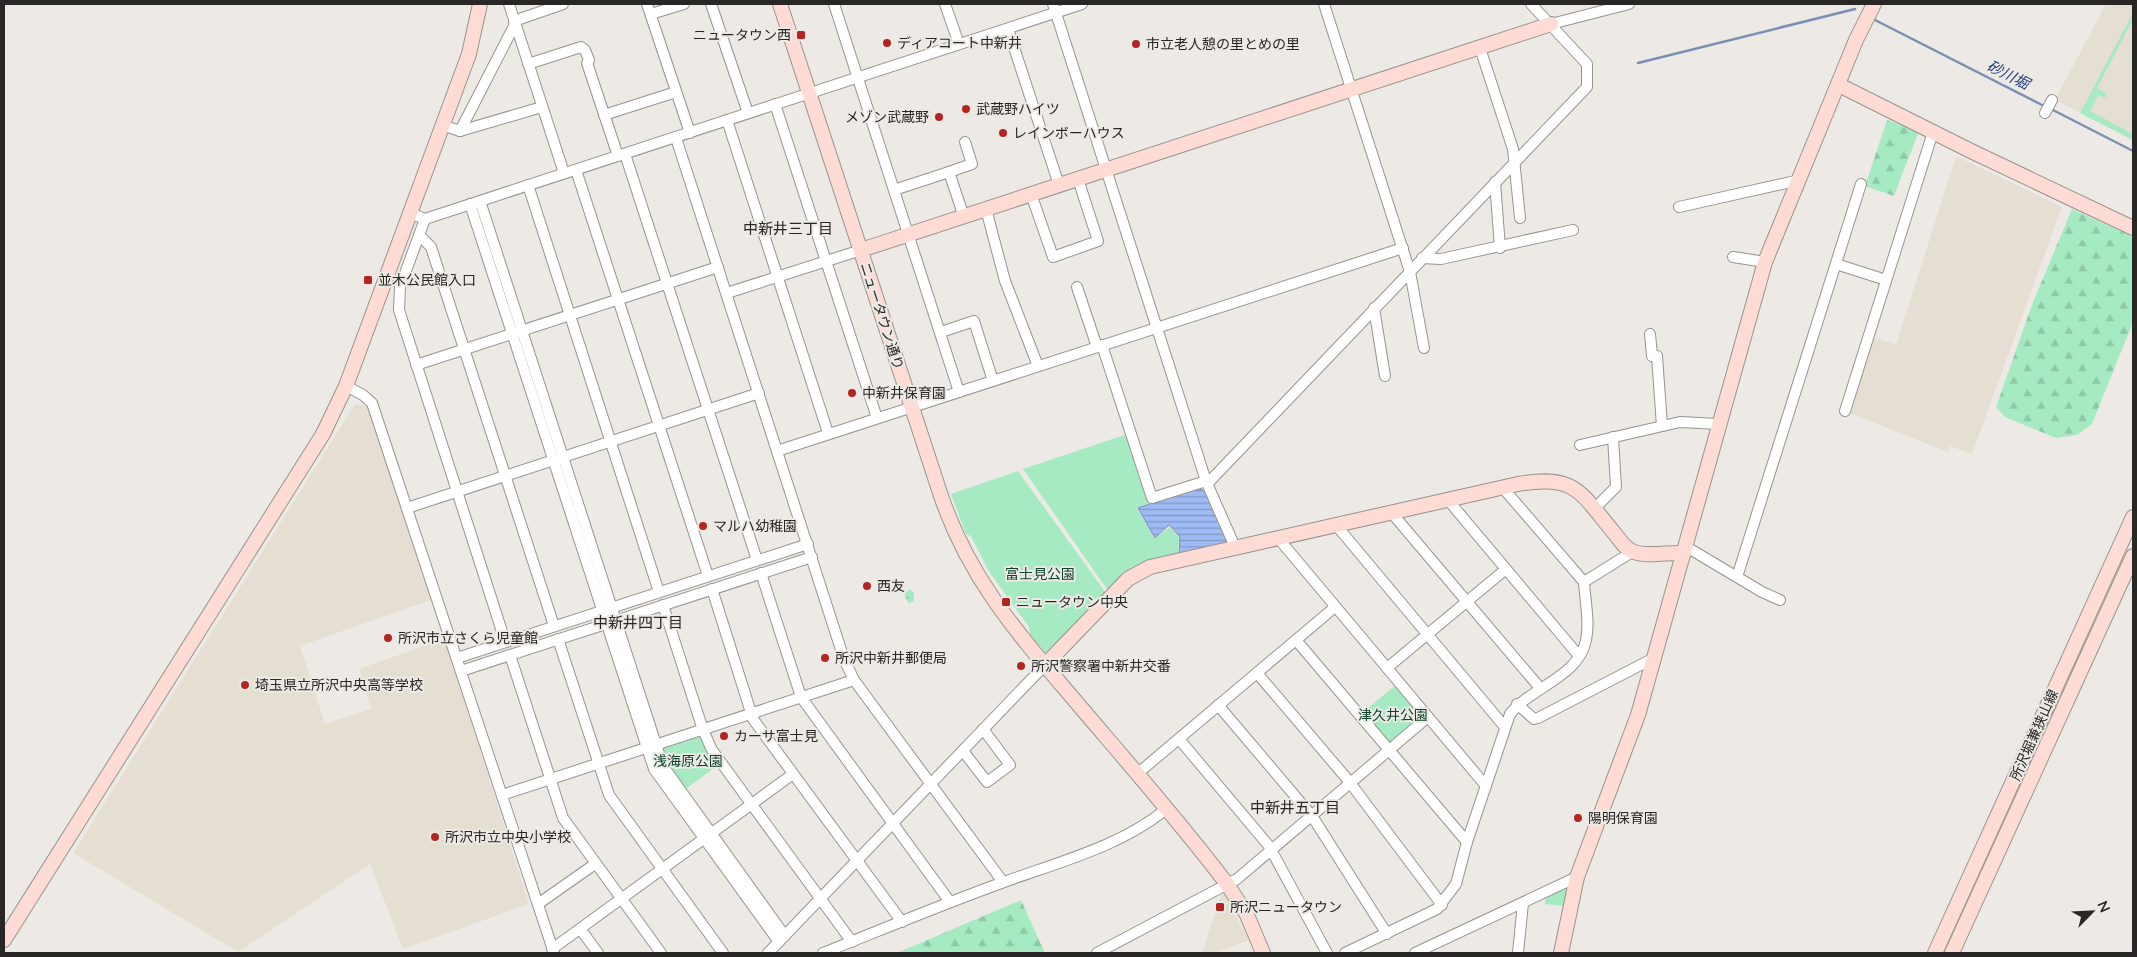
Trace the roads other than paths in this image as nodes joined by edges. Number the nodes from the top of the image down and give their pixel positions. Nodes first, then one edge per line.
1 (480, 4) edge
2 (508, 4) edge
3 (563, 4) edge
4 (647, 4) edge
5 (684, 4) edge
6 (711, 4) edge
7 (780, 4) edge
8 (834, 4) edge
9 (946, 4) edge
10 (1082, 4) edge
11 (1324, 4) edge
12 (1531, 4) edge
13 (1629, 4) edge
14 (1874, 4) edge
15 (1055, 8) edge
16 (1590, 8) edge
17 (651, 14) junction
18 (514, 22) junction
19 (1550, 24) junction
20 (1008, 29) junction
21 (959, 44) junction
22 (1480, 48) junction
23 (528, 64) junction
24 (858, 78) junction
25 (1839, 85) junction
26 (1352, 90) junction
27 (676, 92) junction
28 (809, 93) junction
29 (2052, 100) dead end
30 (775, 104) junction
31 (542, 106) junction
32 (748, 113) junction
33 (2045, 113) dead end
34 (604, 115) junction
35 (726, 120) junction
36 (442, 125) junction
37 (460, 132) junction
38 (1933, 132) junction
39 (690, 133) junction
40 (676, 138) junction
41 (965, 142) dead end
42 (622, 155) junction
43 (1516, 160) junction
44 (576, 170) junction
45 (1106, 170) junction
46 (949, 172) junction
47 (564, 173) junction
48 (1078, 179) junction
49 (1800, 180) junction
50 (1495, 182) junction
51 (1861, 184) dead end
52 (528, 185) junction
53 (1059, 185) junction
54 (894, 190) junction
55 (1032, 194) junction
56 (475, 202) junction
57 (1679, 207) dead end
58 (986, 210) junction
59 (410, 213) junction
60 (964, 217) junction
61 (1520, 218) dead end
62 (425, 220) junction
63 (2133, 228) edge
64 (1573, 230) dead end
65 (419, 235) junction
66 (909, 235) junction
67 (1403, 248) junction
68 (1500, 248) junction
69 (861, 250) junction
70 (1733, 257) dead end
71 (1422, 258) junction
72 (827, 262) junction
73 (1765, 262) junction
74 (1836, 264) junction
75 (718, 267) junction
76 (1410, 272) junction
77 (776, 277) junction
78 (1886, 280) junction
79 (666, 284) junction
80 (1077, 287) dead end
81 (727, 293) junction
82 (618, 299) junction
83 (1374, 308) junction
84 (569, 314) junction
85 (1158, 326) junction
86 (517, 331) junction
87 (941, 332) junction
88 (1650, 334) dead end
89 (1099, 346) junction
90 (1424, 348) dead end
91 (465, 349) junction
92 (416, 365) junction
93 (1038, 366) junction
94 (1385, 376) dead end
95 (992, 380) junction
96 (346, 386) junction
97 (959, 392) junction
98 (759, 393) junction
99 (912, 407) junction
100 (708, 410) junction
101 (1845, 411) dead end
102 (877, 418) junction
103 (1719, 424) junction
104 (659, 426) junction
105 (1662, 426) junction
106 (828, 433) junction
107 (1613, 437) junction
108 (611, 442) junction
109 (1580, 445) dead end
110 (777, 451) junction
111 (558, 458) junction
112 (506, 475) junction
113 (1207, 482) junction
114 (1503, 488) junction
115 (457, 491) junction
116 (1448, 500) junction
117 (407, 508) junction
118 (1594, 509) junction
119 (1391, 512) junction
120 (2133, 517) edge
121 (1336, 525) junction
122 (1278, 538) junction
123 (808, 544) junction
124 (1235, 547) junction
125 (1684, 550) junction
126 (1632, 552) junction
127 (2133, 556) edge
128 (812, 557) junction
129 (757, 560) junction
130 (1506, 569) junction
131 (762, 573) junction
132 (708, 576) junction
133 (1737, 577) junction
134 (1584, 582) junction
135 (712, 589) junction
136 (659, 592) junction
137 (1780, 600) dead end
138 (1466, 602) junction
139 (663, 605) junction
140 (1335, 606) junction
141 (607, 609) junction
142 (611, 621) junction
143 (554, 626) junction
144 (1427, 634) junction
145 (558, 639) junction
146 (1296, 640) junction
147 (505, 642) junction
148 (510, 655) junction
149 (1580, 656) junction
150 (457, 658) junction
151 (1654, 658) junction
152 (1044, 665) junction
153 (1387, 668) junction
154 (461, 671) junction
155 (1257, 673) junction
156 (854, 680) junction
157 (1540, 688) junction
158 (801, 697) junction
159 (1517, 704) junction
160 (1218, 705) junction
161 (752, 713) junction
162 (1428, 717) junction
163 (1504, 726) junction
164 (983, 729) junction
165 (703, 730) junction
166 (1179, 739) junction
167 (651, 746) junction
168 (1390, 750) junction
169 (963, 751) junction
170 (598, 763) junction
171 (793, 774) junction
172 (1137, 774) junction
173 (550, 779) junction
174 (930, 784) junction
175 (1350, 784) junction
176 (1486, 786) junction
177 (502, 795) junction
178 (752, 804) junction
179 (1166, 809) junction
180 (1312, 816) junction
181 (893, 823) junction
182 (707, 837) junction
183 (1468, 842) junction
184 (1272, 850) junction
185 (857, 860) junction
186 (596, 864) junction
187 (662, 869) junction
188 (1577, 878) junction
189 (1003, 882) junction
190 (1228, 884) junction
191 (821, 899) junction
192 (621, 900) junction
193 (950, 902) junction
194 (1523, 903) junction
195 (538, 904) junction
196 (1442, 905) junction
197 (902, 922) junction
198 (581, 930) junction
199 (1387, 934) junction
200 (782, 939) junction
201 (4, 940) edge
202 (852, 942) junction
203 (553, 951) edge
204 (598, 953) edge
205 (661, 953) edge
206 (723, 953) edge
207 (768, 953) edge
208 (823, 953) edge
209 (1097, 953) edge
210 (1263, 953) edge
211 (1327, 953) edge
212 (1345, 953) edge
213 (1415, 953) edge
214 (1518, 953) edge
215 (1561, 953) edge
216 (1935, 953) edge
217 (1952, 953) edge

1 - 36 street
2 - 18 street
3 - 18 street
4 - 17 street
5 - 17 street
6 - 32 street
7 - 28 street, ニュータウン通り
8 - 24 street
9 - 21 street
10 - 15 street
11 - 26 street
12 - 19 street
13 - 16 street
14 - 25 street
15 - 20 street
15 - 45 street
16 - 19 street
17 - 27 street
18 - 23 street
18 - 37 street
19 - 22 street
19 - 43 street
20 - 21 street
20 - 53 street
21 - 24 street
22 - 26 street
22 - 43 street
23 - 31 street
23 - 34 street
24 - 28 street
24 - 54 street
25 - 38 street
25 - 49 street
26 - 45 street
26 - 67 street
27 - 34 street
27 - 39 street
28 - 30 street
28 - 69 street, ニュータウン通り
29 - 33 street
30 - 32 street
30 - 72 street
31 - 37 street
31 - 47 street
32 - 35 street
34 - 42 street
35 - 39 street
35 - 77 street
36 - 37 street
36 - 59 street
38 - 63 street
38 - 78 street
39 - 40 street
40 - 42 street
40 - 75 street
41 - 46 street
42 - 44 street
42 - 79 street
43 - 50 street
43 - 61 street
44 - 47 street
44 - 82 street
45 - 48 street
45 - 85 street
46 - 54 street
46 - 60 street
47 - 52 street
48 - 53 street
48 - 55 street
49 - 57 street
49 - 73 street
50 - 68 street
50 - 71 street
51 - 74 street
52 - 56 street
52 - 84 street
53 - 55 street
54 - 66 street
55 - 58 street
56 - 62 street
56 - 86 street
58 - 60 street
58 - 93 street
59 - 62 street
59 - 96 street
60 - 66 street
62 - 65 street
64 - 68 street
65 - 91 street
65 - 92 street
66 - 69 street
66 - 87 street
67 - 76 street
67 - 85 street
68 - 71 street
69 - 72 street
69 - 99 street, ニュータウン通り
70 - 73 street
71 - 76 street
72 - 77 street
72 - 102 street
73 - 103 street
74 - 78 street
74 - 133 street
75 - 79 street
75 - 81 street
76 - 83 street
76 - 90 street
77 - 81 street
77 - 106 street
78 - 101 street
79 - 82 street
79 - 100 street
80 - 89 street
81 - 98 street
82 - 84 street
82 - 104 street
83 - 94 street
83 - 113 street
84 - 86 street
84 - 108 street
85 - 89 street
85 - 113 street
86 - 91 street
86 - 111 street
87 - 95 street
87 - 97 street
88 - 105 street
89 - 93 street
89 - 113 street
91 - 92 street
91 - 112 street
92 - 115 street
93 - 95 street
95 - 97 street
96 - 117 street
96 - 201 street
97 - 99 street
98 - 100 street
98 - 110 street
99 - 102 street
99 - 152 street, ニュータウン通り
100 - 104 street
100 - 129 street
102 - 106 street
103 - 105 street
103 - 125 street
104 - 108 street
104 - 132 street
105 - 107 street
106 - 110 street
107 - 109 street
107 - 118 street
108 - 111 street
108 - 136 street
110 - 123 street
111 - 112 street
111 - 141 street
112 - 115 street
112 - 143 street
113 - 124 street
114 - 116 street
114 - 118 street
114 - 134 street
115 - 117 street
115 - 147 street
116 - 119 street
116 - 130 street
117 - 150 street
118 - 126 street
119 - 121 street
119 - 138 street
120 - 216 street, 所沢堀兼狭山線
121 - 122 street
121 - 144 street
122 - 124 street
122 - 140 street
123 - 128 street
123 - 129 street
124 - 152 street
125 - 126 street
125 - 133 street
125 - 151 street
126 - 134 street
127 - 217 street, 所沢堀兼狭山線
128 - 131 street
128 - 156 street
129 - 132 street
130 - 138 street
130 - 149 street
131 - 135 street
131 - 158 street
132 - 136 street
133 - 137 street
134 - 149 street
135 - 139 street
135 - 161 street
136 - 141 street
138 - 144 street
138 - 157 street
139 - 142 street
139 - 165 street
140 - 146 street
140 - 153 street
141 - 142 street
141 - 143 street
142 - 145 street
142 - 167 street
143 - 147 street
144 - 153 street
144 - 163 street
145 - 148 street
145 - 170 street
146 - 155 street
146 - 168 street
147 - 150 street
148 - 154 street
148 - 173 street
149 - 157 street
150 - 154 street
151 - 159 street
151 - 188 street
152 - 164 street
152 - 172 street, ニュータウン通り
153 - 162 street
154 - 177 street
155 - 160 street
155 - 175 street
156 - 158 street
156 - 174 street
157 - 159 street
158 - 161 street
158 - 181 street
159 - 163 street
160 - 166 street
160 - 180 street
161 - 165 street
161 - 171 street
162 - 168 street
162 - 176 street
163 - 176 street
164 - 169 street
164 - 169 street
165 - 167 street
165 - 178 street
166 - 172 street
166 - 184 street
167 - 170 street
167 - 182 street
168 - 175 street
168 - 183 street
169 - 174 street
170 - 173 street
170 - 187 street
171 - 178 street
171 - 185 street
172 - 179 street, ニュータウン通り
173 - 177 street
173 - 186 street
174 - 181 street
174 - 189 street
175 - 180 street
175 - 196 street
176 - 183 street
177 - 195 street
178 - 182 street
178 - 191 street
179 - 189 street
179 - 190 street, ニュータウン通り
180 - 184 street
180 - 199 street
181 - 185 street
181 - 193 street
182 - 187 street
182 - 200 street
183 - 196 street
184 - 190 street
184 - 211 street
185 - 191 street
185 - 197 street
186 - 192 street
186 - 195 street
187 - 192 street
187 - 206 street
188 - 194 street
188 - 215 street
189 - 193 street
190 - 209 street
190 - 210 street, ニュータウン通り
191 - 200 street
191 - 202 street
192 - 198 street
192 - 205 street
193 - 197 street
194 - 213 street
194 - 214 street
195 - 203 street
196 - 199 street
197 - 202 street
198 - 203 street
198 - 204 street
199 - 212 street
200 - 207 street
202 - 208 street

